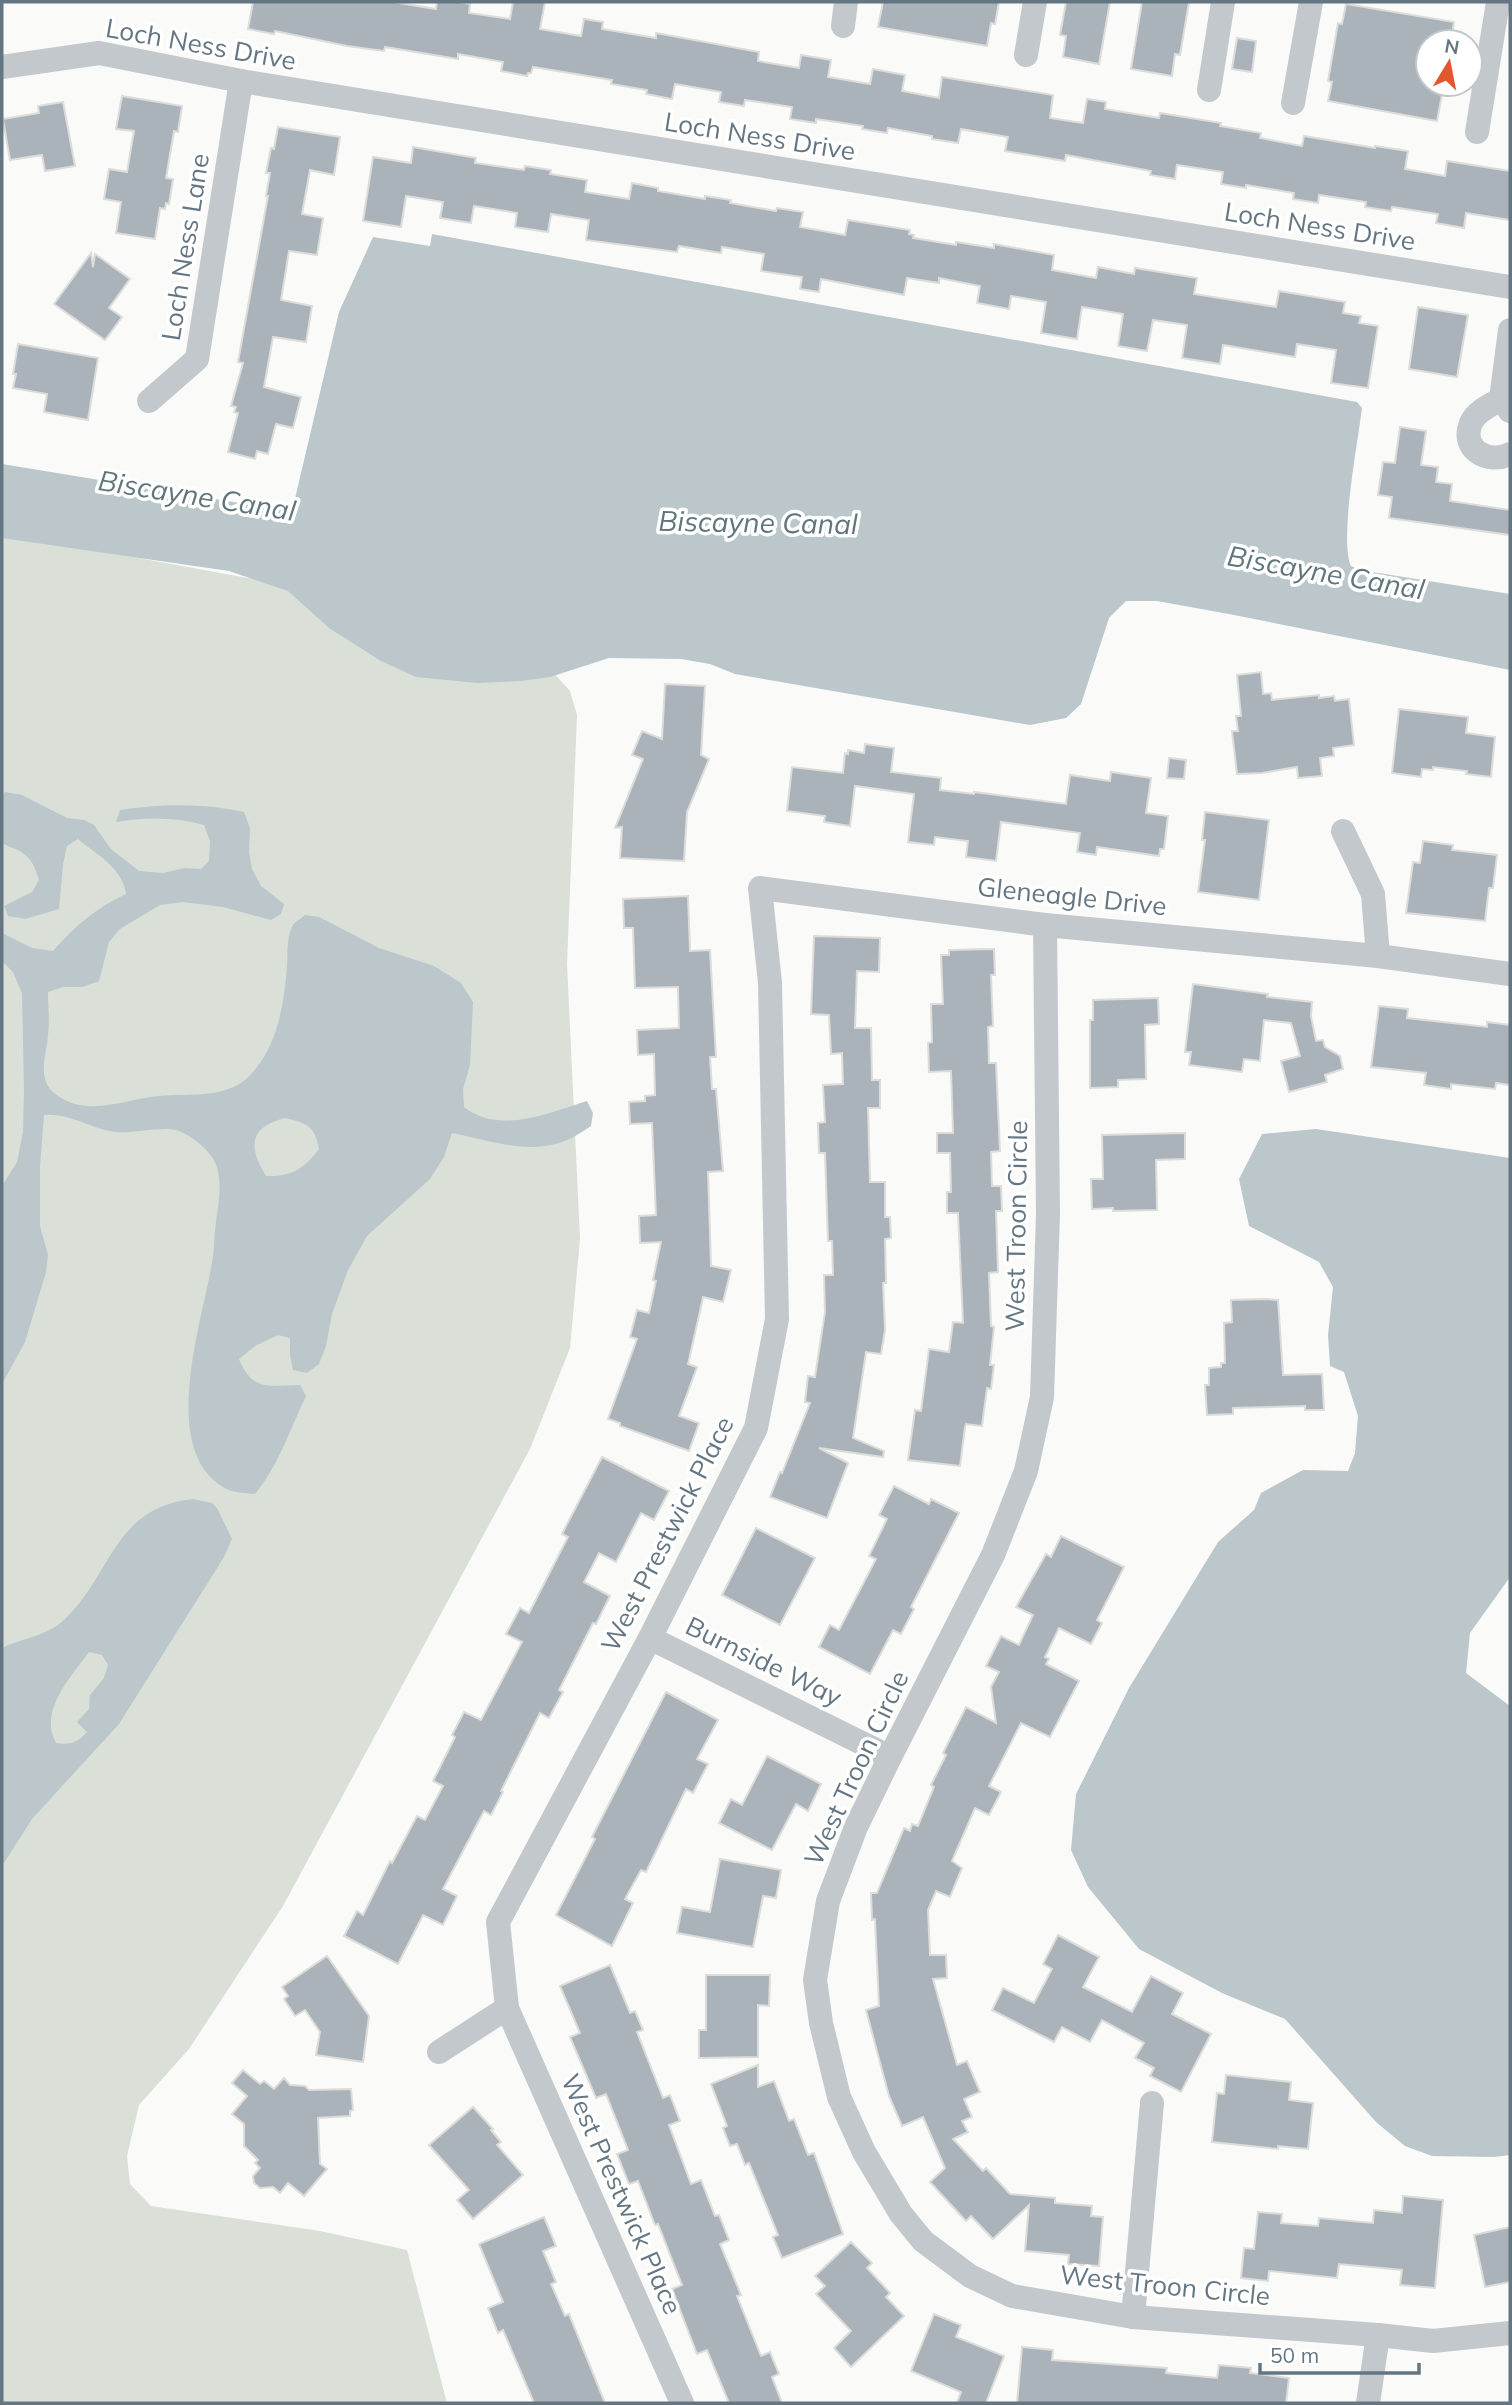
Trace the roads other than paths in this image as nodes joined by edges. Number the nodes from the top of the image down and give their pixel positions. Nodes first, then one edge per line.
1 (1035, 2) edge
2 (1223, 2) edge
3 (1311, 2) edge
4 (1498, 2) edge
5 (1504, 2) edge
6 (1510, 3) edge
7 (1026, 55) dead end
8 (2, 67) edge
9 (241, 82) junction
10 (1209, 90) dead end
11 (1293, 103) dead end
12 (1477, 132) dead end
13 (1510, 287) edge
14 (1510, 330) edge
15 (149, 401) dead end
16 (1506, 405) edge
17 (1510, 454) edge
18 (1343, 831) dead end
19 (760, 888) joint
20 (1045, 925) junction
21 (1378, 956) junction
22 (1510, 974) edge
23 (650, 1638) junction
24 (890, 1757) junction
25 (507, 2008) junction
26 (439, 2052) dead end
27 (1152, 2103) dead end
28 (1133, 2316) junction
29 (1510, 2333) edge
30 (1378, 2334) junction
31 (682, 2403) edge
32 (1368, 2403) edge

1 - 7 street
2 - 10 street
3 - 11 street
4 - 12 street
5 - 6 street
8 - 9 street, Loch Ness Drive
9 - 13 street, Loch Ness Drive
9 - 15 street, Loch Ness Lane
14 - 16 street
16 - 17 street
18 - 21 street
19 - 20 street, Gleneagle Drive
19 - 23 street, West Prestwick Place
20 - 21 street, Gleneagle Drive
20 - 24 street, West Troon Circle
21 - 22 street, Gleneagle Drive
23 - 24 street, Burnside Way
23 - 25 street, West Prestwick Place
24 - 28 street, West Troon Circle
25 - 26 street
25 - 31 street, West Prestwick Place
27 - 28 street
28 - 30 street, West Troon Circle
29 - 30 street, West Troon Circle
30 - 32 street

